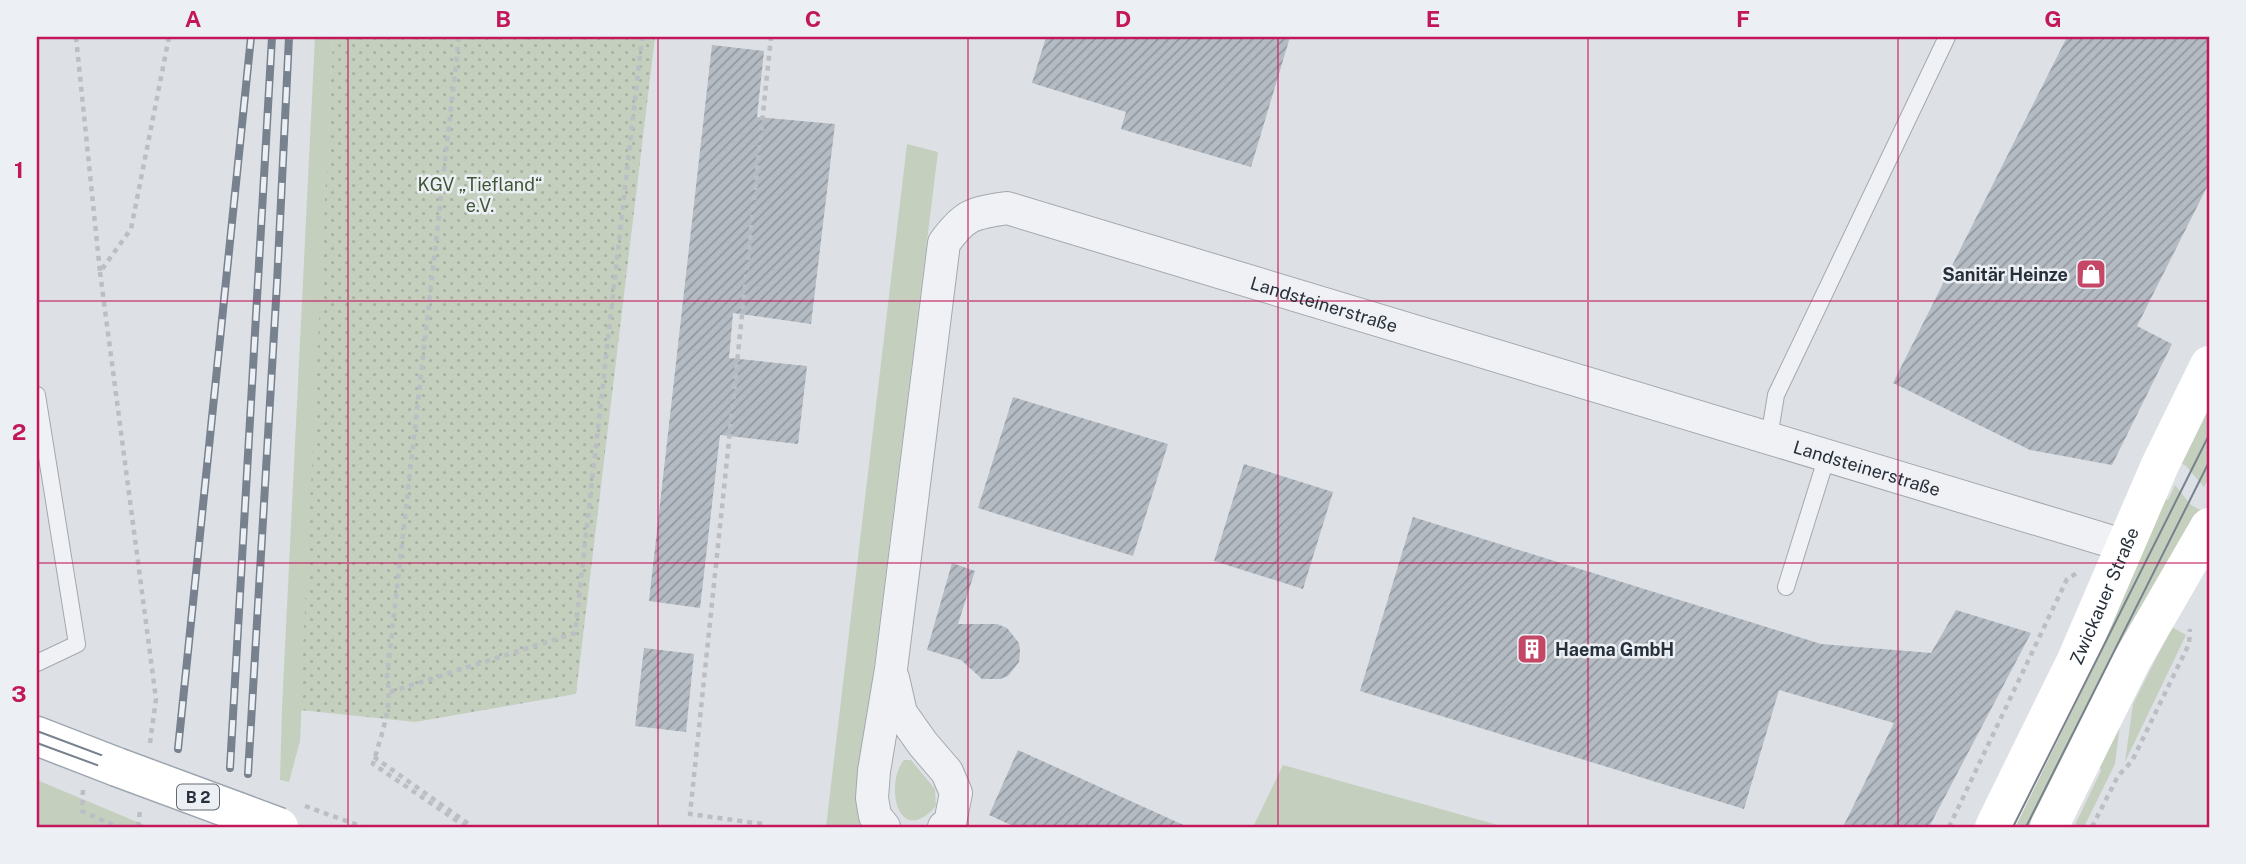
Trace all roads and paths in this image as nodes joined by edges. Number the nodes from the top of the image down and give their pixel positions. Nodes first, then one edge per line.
1 (76, 37) edge
2 (169, 37) edge
3 (458, 37) edge
4 (642, 37) edge
5 (771, 37) edge
6 (1947, 37) edge
7 (100, 272) junction
8 (2209, 365) edge
9 (37, 395) edge
10 (1769, 438) junction
11 (1828, 456) junction
12 (2205, 542) edge
13 (2126, 546) junction
14 (1786, 587) dead end
15 (37, 663) edge
16 (891, 669) junction
17 (390, 692) junction
18 (156, 699) dead end
19 (2000, 723) dead end
20 (37, 736) edge
21 (374, 757) junction
22 (2118, 776) dead end
23 (82, 811) dead end
24 (762, 824) dead end
25 (117, 827) edge
26 (279, 827) edge
27 (466, 827) edge
28 (473, 827) edge
29 (884, 827) edge
30 (944, 827) edge
31 (1949, 827) edge
32 (1994, 827) edge
33 (2049, 827) edge
34 (2092, 827) edge

1 - 7 path
2 - 7 path
3 - 17 path
4 - 17 path
5 - 24 path
6 - 10 lane
7 - 18 path
8 - 13 main road, Zwickauer Straße
9 - 15 lane
10 - 11 street, Landsteinerstraße
10 - 16 street, Landsteinerstraße
11 - 13 street, Landsteinerstraße
11 - 14 lane
12 - 33 main road
13 - 32 main road, Zwickauer Straße
16 - 29 street, Landsteinerstraße
16 - 30 street, Landsteinerstraße
17 - 21 path
19 - 31 path
20 - 26 main road, B 2, bridge
21 - 27 path
21 - 28 path
22 - 34 path
23 - 25 path

